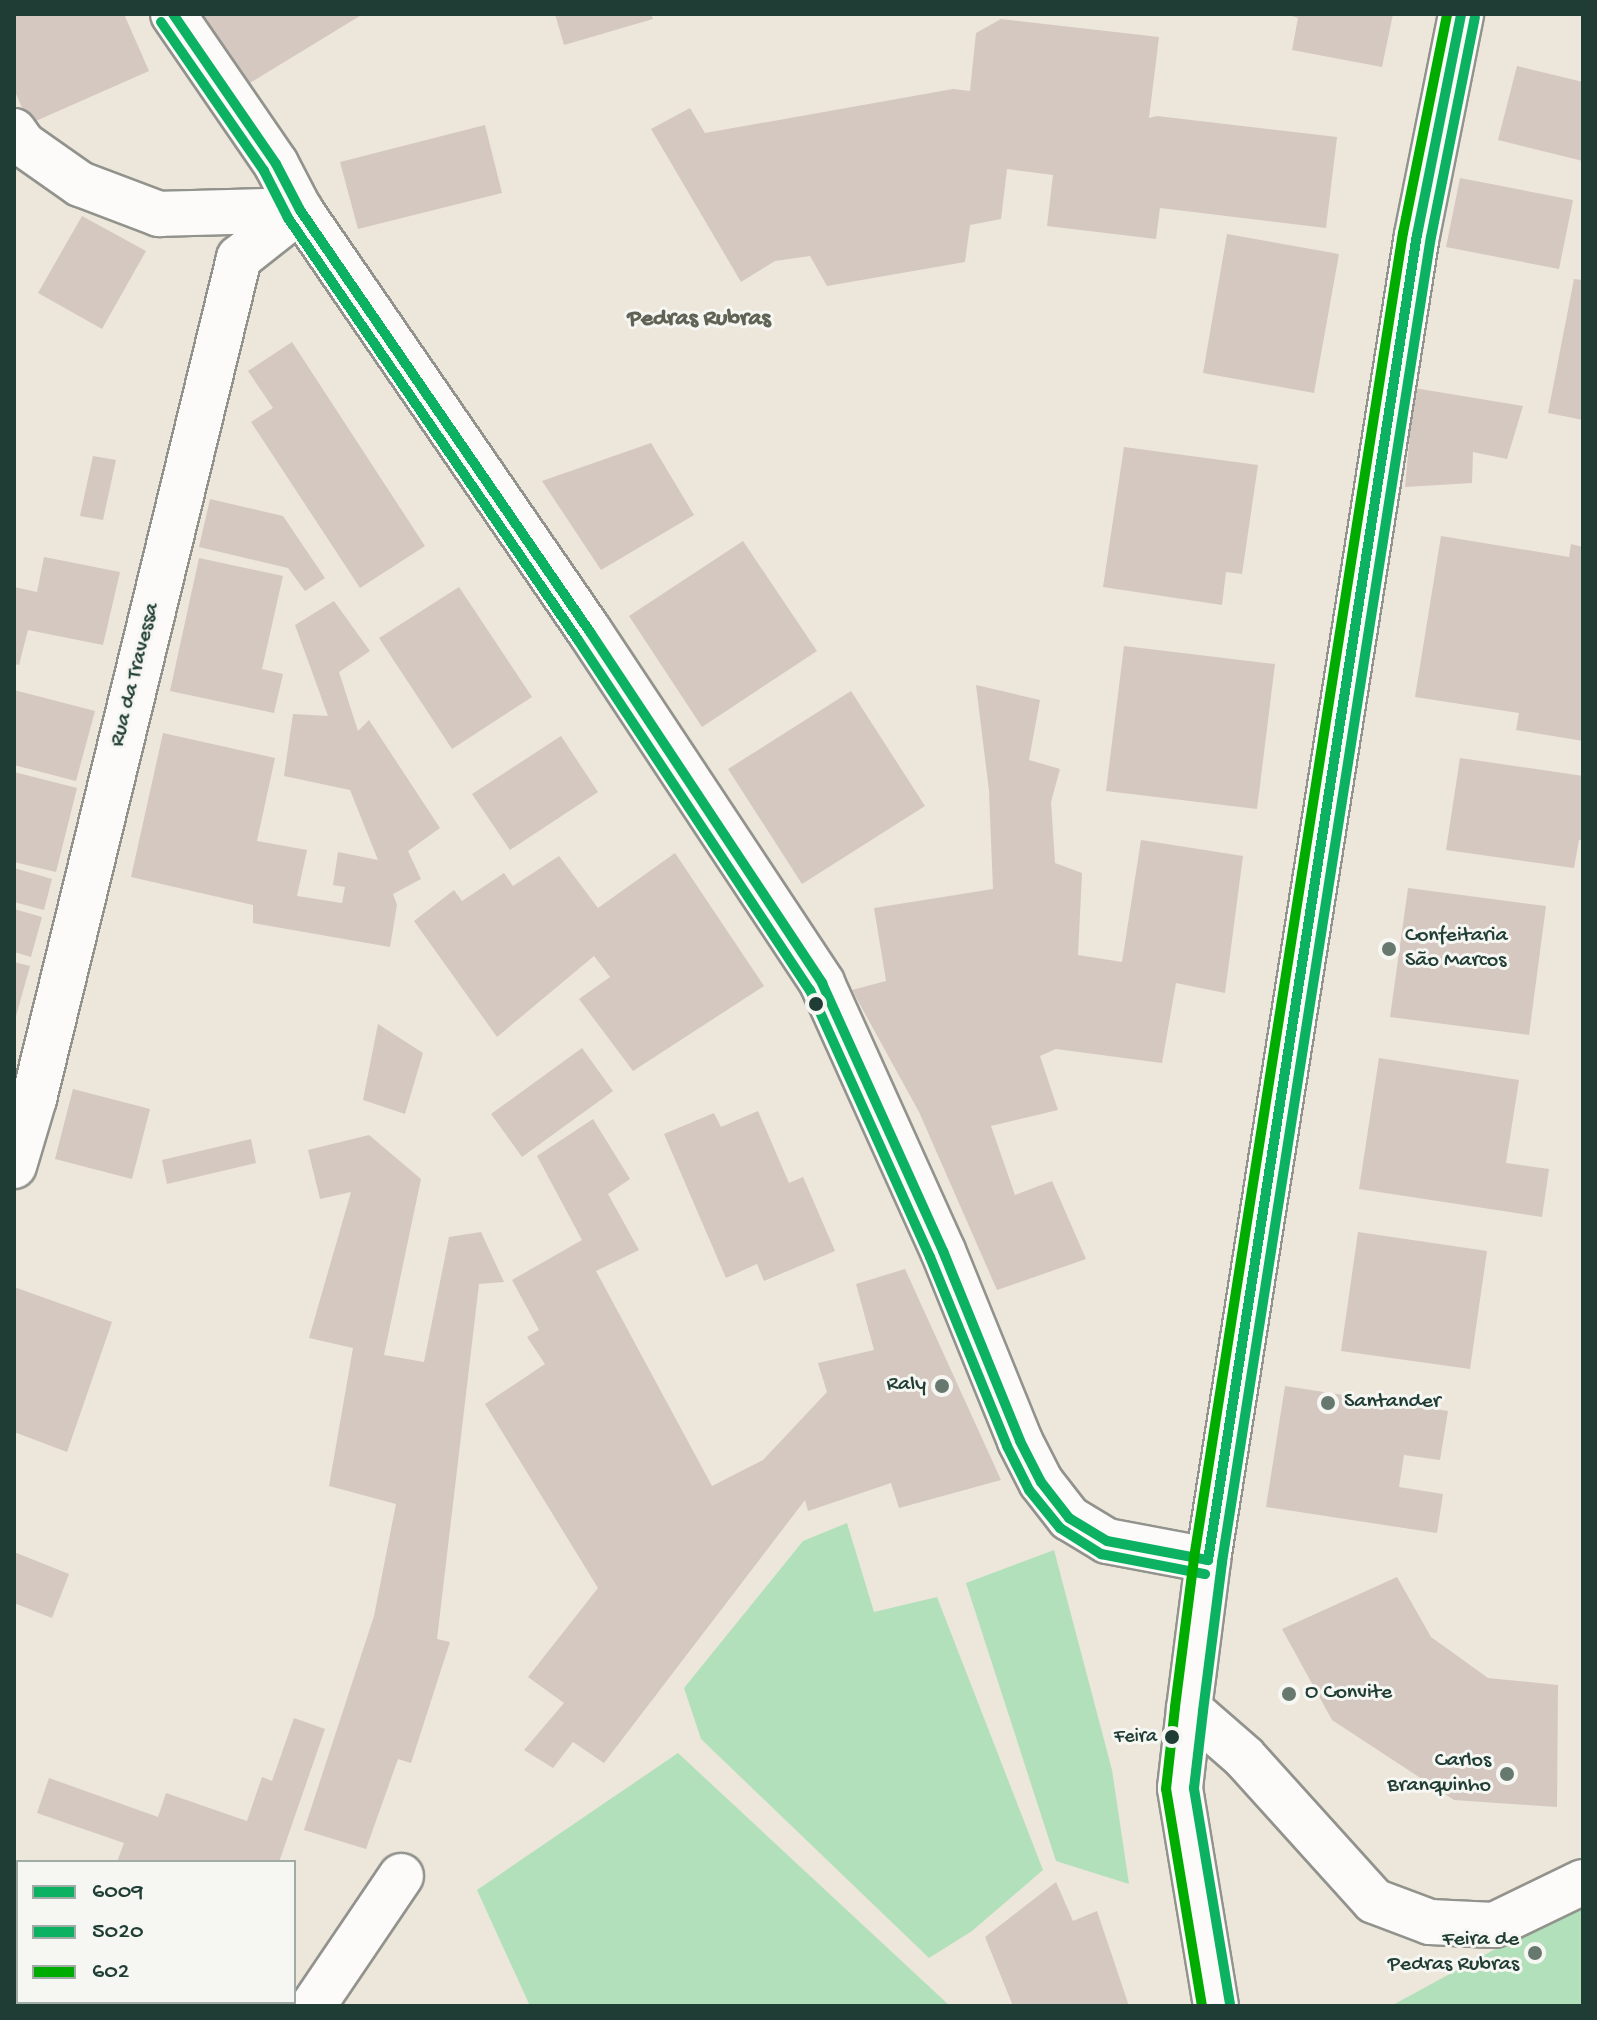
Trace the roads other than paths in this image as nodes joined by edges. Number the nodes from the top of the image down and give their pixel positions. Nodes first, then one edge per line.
1 (173, 14) edge
2 (1461, 14) edge
3 (14, 131) edge
4 (300, 210) junction
5 (14, 1166) edge
6 (1208, 1560) junction
7 (1189, 1709) junction
8 (401, 1876) dead end
9 (1583, 1882) edge
10 (313, 2006) edge
11 (1216, 2006) edge

1 - 4 street
2 - 6 street
3 - 4 street
4 - 5 street, Rua da Travessa
4 - 6 street
6 - 7 street
7 - 9 street
7 - 11 street
8 - 10 street

